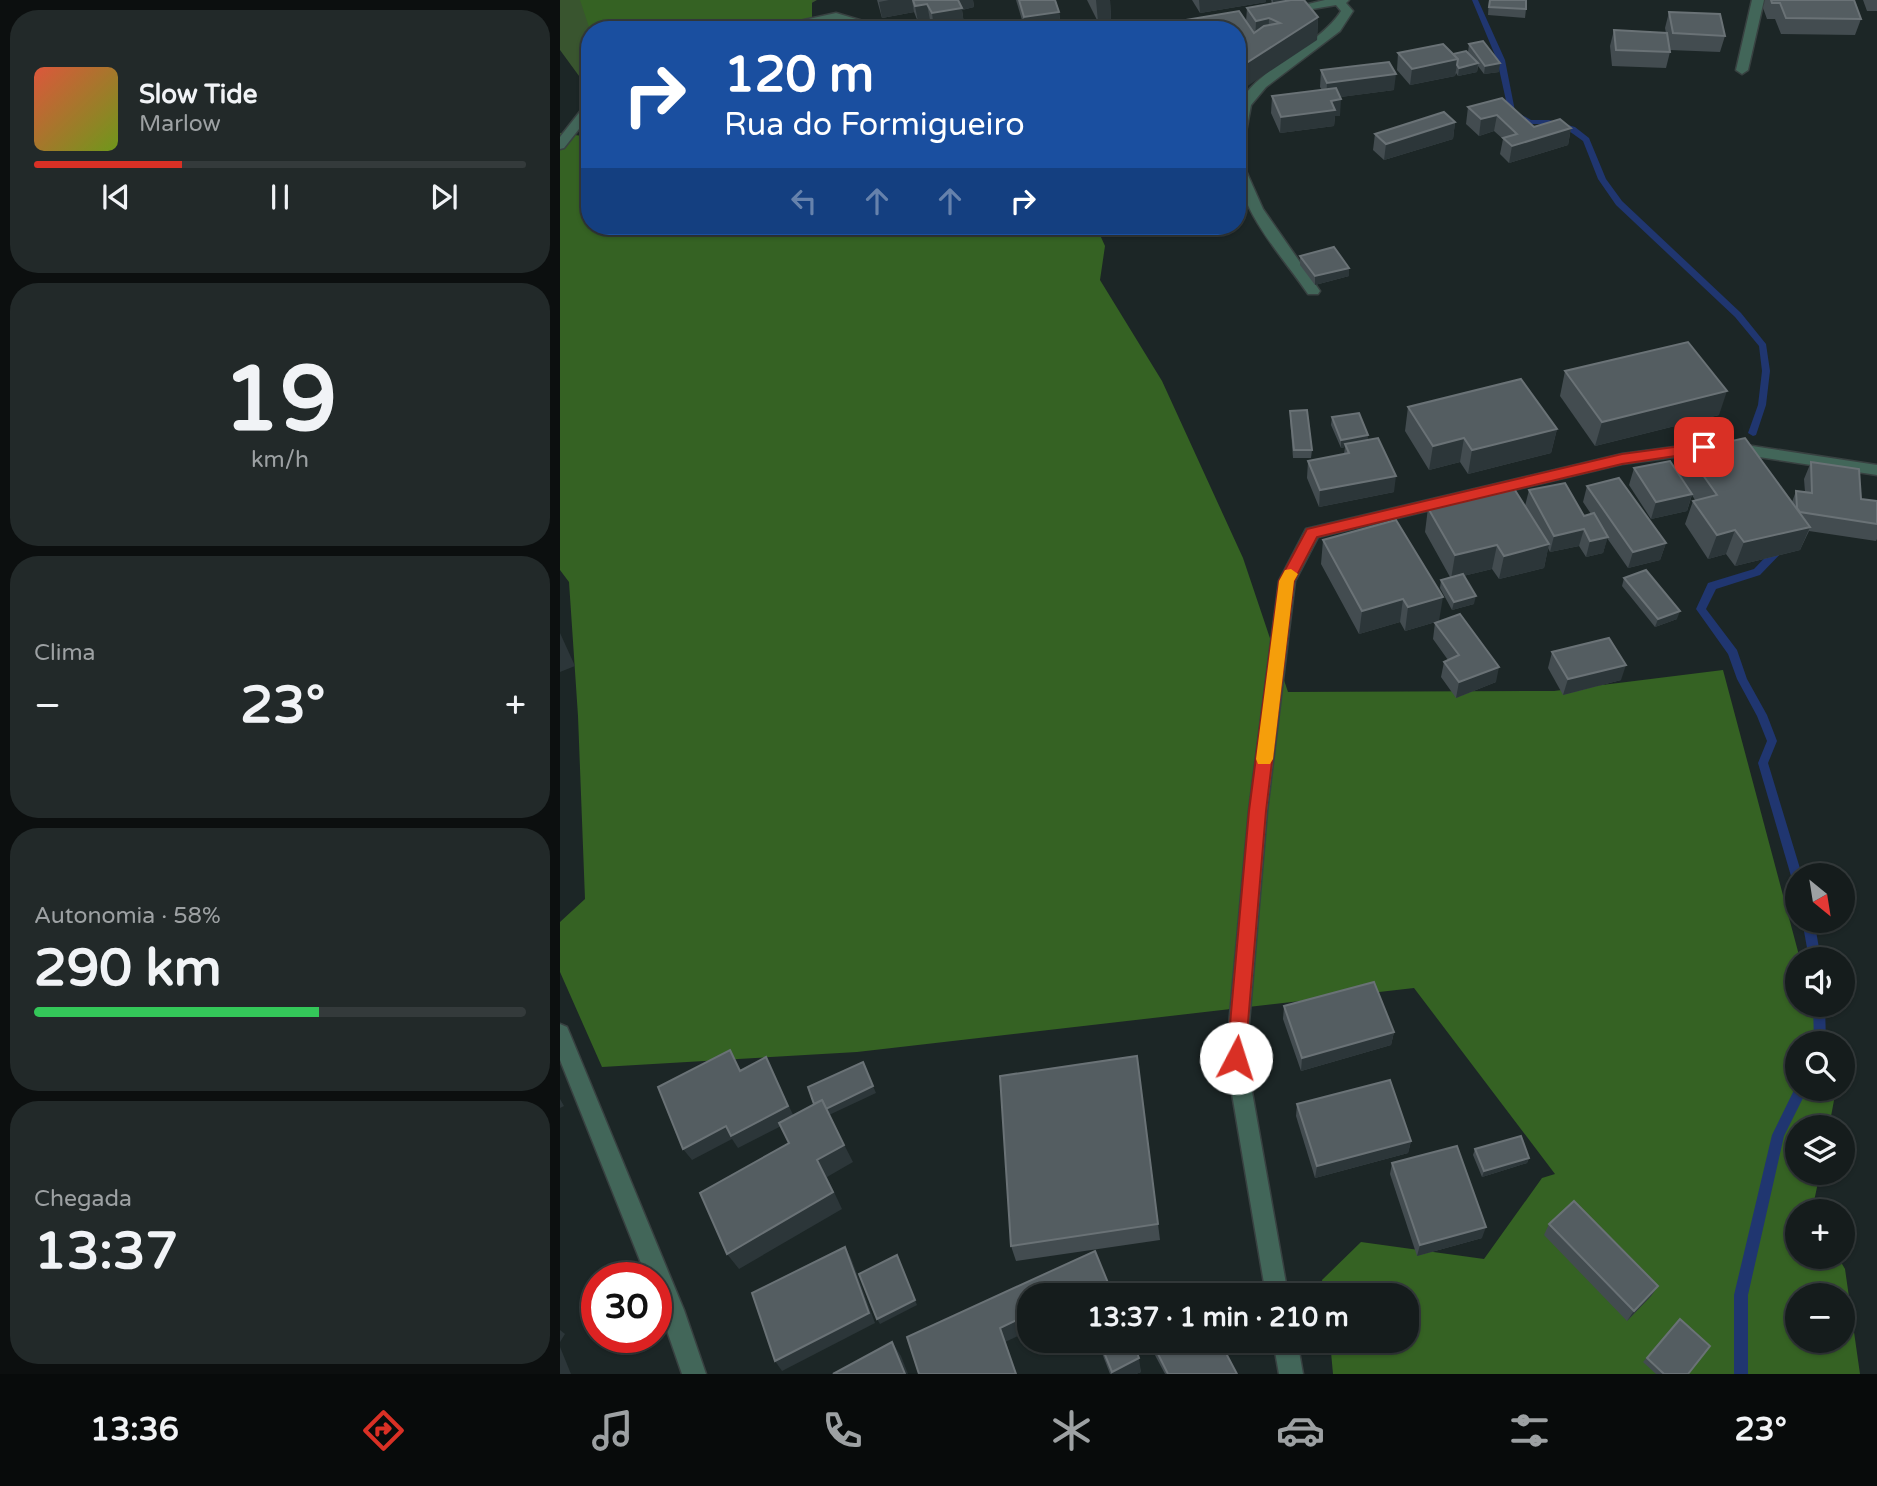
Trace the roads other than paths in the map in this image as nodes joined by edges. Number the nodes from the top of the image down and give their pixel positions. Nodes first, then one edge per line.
1 (833, 0) edge
2 (1758, 0) edge
3 (1342, 1) edge
4 (1272, 13) edge
5 (836, 16) junction
6 (811, 21) edge
7 (854, 21) edge
8 (1742, 70) dead end
9 (1246, 104) edge
10 (581, 118) edge
11 (560, 145) edge
12 (1246, 185) edge
13 (1313, 291) dead end
14 (1877, 470) edge
15 (560, 1034) edge
16 (1275, 1283) edge
17 (1287, 1353) edge
18 (694, 1374) edge
19 (1291, 1374) edge

1 - 5 street
2 - 8 street
3 - 4 street
3 - 9 street
5 - 6 street
5 - 7 street
10 - 11 street
12 - 13 street
14 - 16 street
15 - 18 street
17 - 19 street

